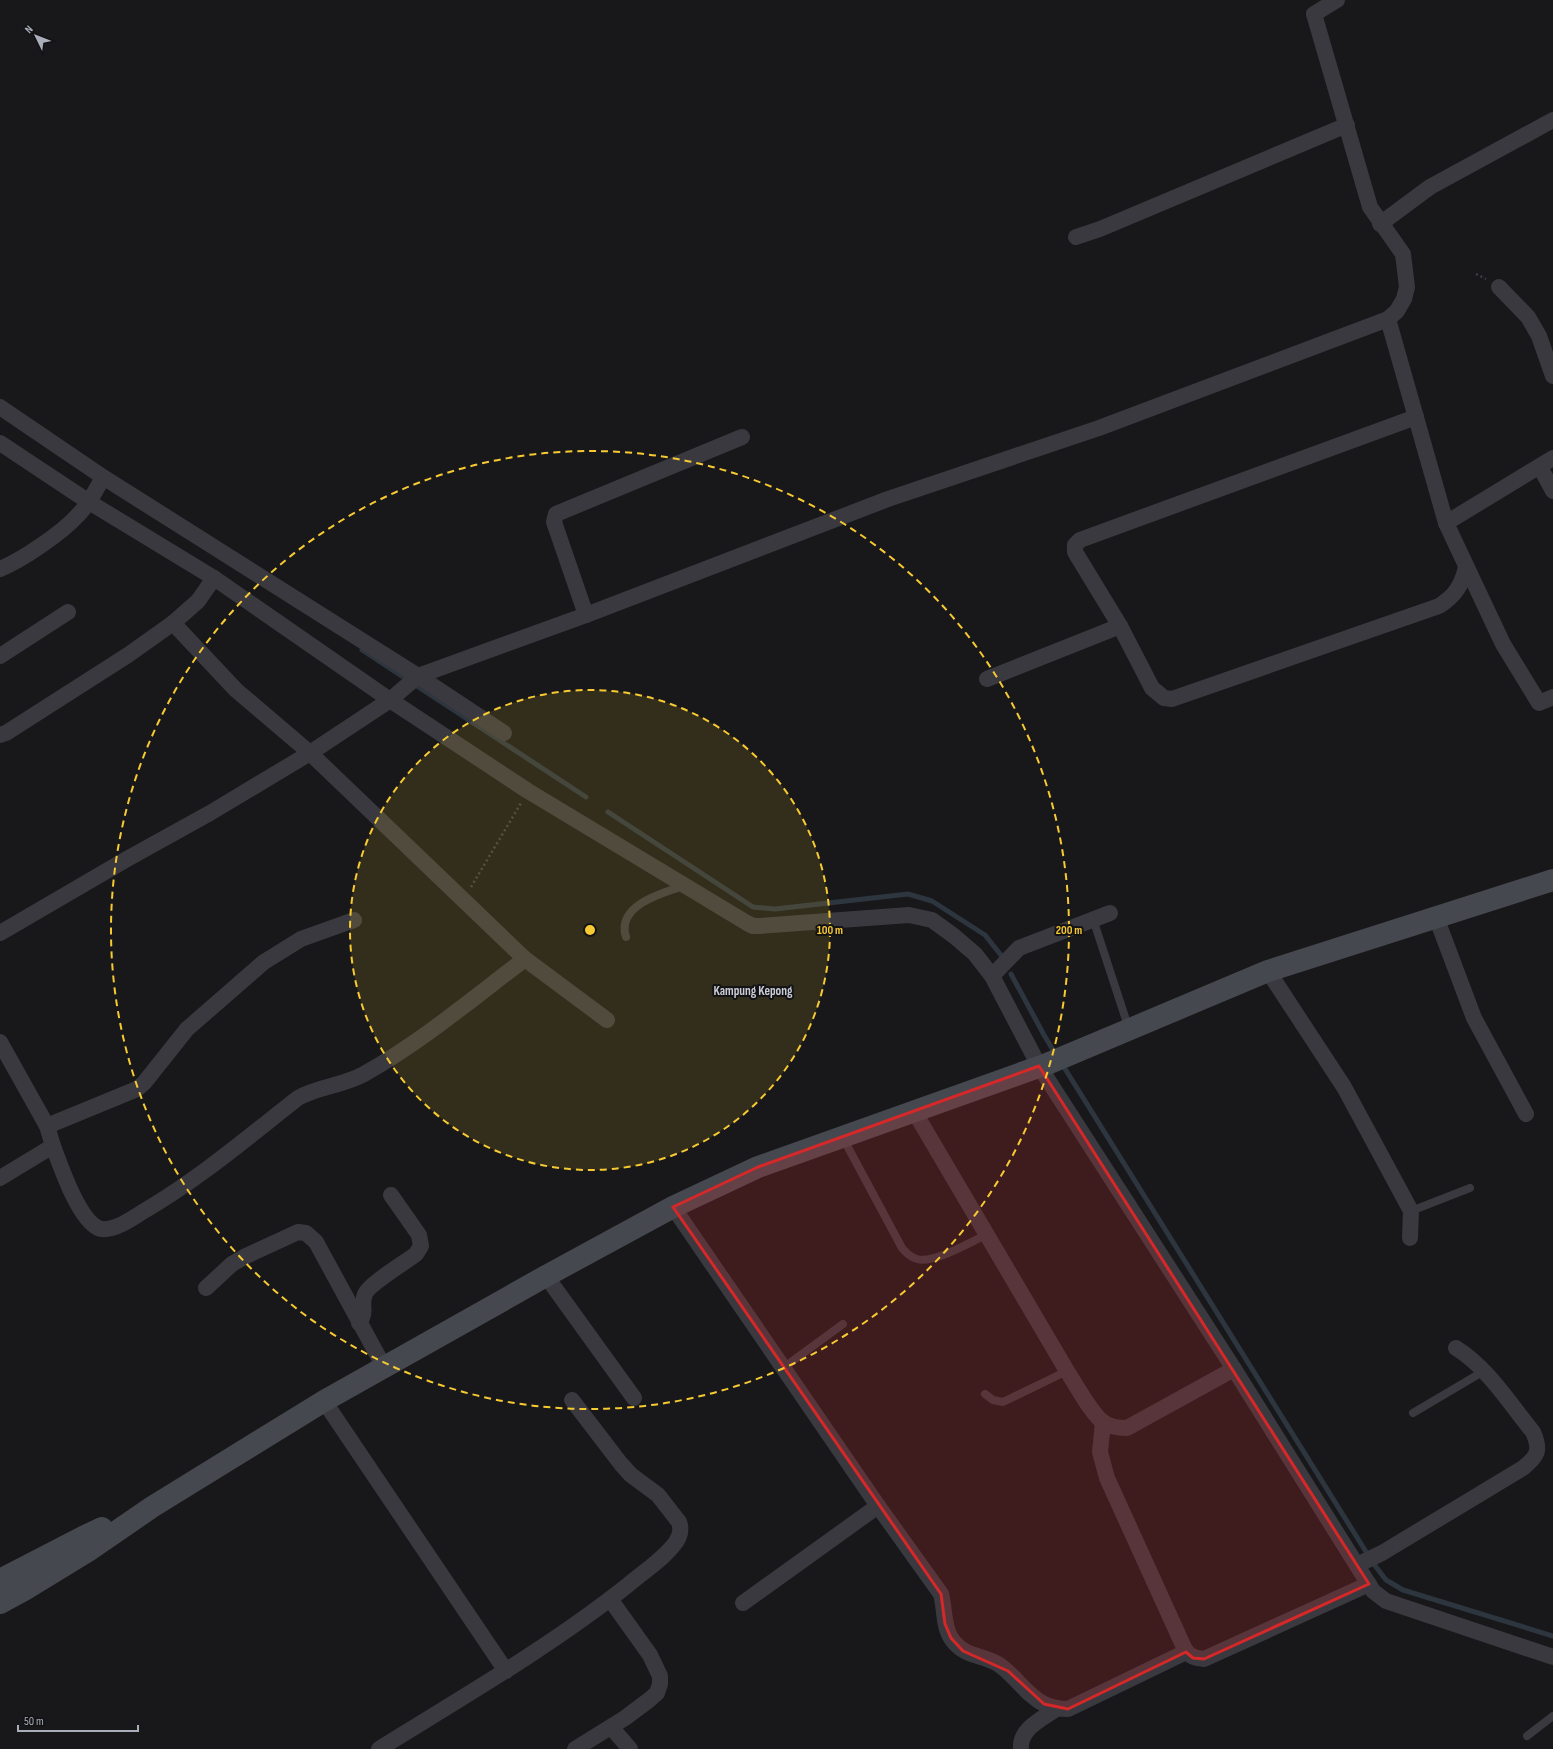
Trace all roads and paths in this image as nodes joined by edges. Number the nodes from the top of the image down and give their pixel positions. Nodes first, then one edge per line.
1 (1337, 0) edge
2 (1553, 120) edge
3 (1347, 125) junction
4 (1380, 224) junction
5 (1076, 237) dead end
6 (1499, 287) dead end
7 (1388, 319) junction
8 (1553, 376) edge
9 (0, 407) edge
10 (1416, 417) junction
11 (742, 437) dead end
12 (0, 443) edge
13 (1553, 458) edge
14 (1540, 467) junction
15 (103, 478) junction
16 (1553, 491) edge
17 (90, 501) junction
18 (1446, 523) junction
19 (1466, 567) junction
20 (0, 569) edge
21 (214, 578) junction
22 (68, 612) dead end
23 (586, 615) junction
24 (173, 623) junction
25 (1120, 626) junction
26 (0, 656) edge
27 (415, 678) junction
28 (987, 679) dead end
29 (1553, 697) edge
30 (392, 698) junction
31 (504, 732) dead end
32 (0, 735) edge
33 (310, 753) junction
34 (528, 791) junction
35 (1553, 880) edge
36 (686, 886) junction
37 (463, 901) junction
38 (1110, 913) dead end
39 (1436, 917) junction
40 (1094, 919) junction
41 (354, 920) dead end
42 (0, 933) edge
43 (626, 937) dead end
44 (525, 959) junction
45 (1268, 971) junction
46 (992, 976) junction
47 (607, 1020) dead end
48 (1129, 1030) junction
49 (0, 1042) edge
50 (1043, 1065) junction
51 (914, 1111) junction
52 (1526, 1114) dead end
53 (47, 1126) junction
54 (842, 1138) junction
55 (53, 1146) junction
56 (0, 1178) edge
57 (1470, 1188) dead end
58 (392, 1195) dead end
59 (673, 1207) junction
60 (1411, 1211) junction
61 (986, 1235) junction
62 (1410, 1238) dead end
63 (546, 1276) junction
64 (206, 1288) dead end
65 (359, 1323) junction
66 (844, 1324) dead end
67 (1456, 1348) dead end
68 (384, 1368) junction
69 (783, 1368) junction
70 (1234, 1368) junction
71 (1067, 1371) junction
72 (1484, 1371) junction
73 (985, 1394) dead end
74 (634, 1398) dead end
75 (572, 1400) dead end
76 (324, 1401) junction
77 (1413, 1413) dead end
78 (1103, 1422) junction
79 (878, 1506) junction
80 (152, 1507) junction
81 (1361, 1564) junction
82 (0, 1579) edge
83 (1369, 1584) junction
84 (24, 1590) junction
85 (610, 1599) junction
86 (0, 1603) edge
87 (743, 1603) dead end
88 (1186, 1652) junction
89 (1553, 1657) edge
90 (506, 1671) junction
91 (1056, 1709) junction
92 (1553, 1716) edge
93 (611, 1727) junction
94 (1527, 1736) dead end
95 (379, 1749) edge
96 (576, 1749) edge
97 (630, 1749) edge
98 (1021, 1749) edge

1 - 3 street
2 - 4 street
3 - 4 street
3 - 5 street
4 - 7 street
6 - 8 street
7 - 10 street
7 - 23 street
9 - 15 street
10 - 18 street
10 - 25 street
11 - 23 street
12 - 17 street
13 - 14 street
14 - 16 street
14 - 18 street
15 - 17 street
15 - 27 street
17 - 20 street
17 - 21 street
18 - 19 street
19 - 25 street
19 - 29 street
21 - 24 street
21 - 30 street
22 - 26 street
23 - 27 street
24 - 32 street
24 - 33 street
25 - 28 street
27 - 30 street
27 - 31 street
30 - 33 street
30 - 34 street
33 - 37 street
33 - 42 street
34 - 36 street
34 - 37 path
35 - 39 main road
36 - 43 lane
36 - 46 street
37 - 44 street
38 - 40 street
39 - 45 main road
39 - 52 street
40 - 46 street
40 - 48 lane
41 - 53 street
44 - 47 street
44 - 55 street
45 - 48 main road
45 - 60 street
46 - 50 street
48 - 50 main road
49 - 53 street
50 - 51 main road
50 - 70 street
51 - 54 main road
51 - 61 street
53 - 55 street
54 - 59 main road
54 - 61 lane
55 - 56 street
57 - 60 lane
58 - 65 street
59 - 63 main road
59 - 69 street
60 - 62 street
61 - 71 street
63 - 68 main road
63 - 74 street
64 - 65 street
65 - 68 street
66 - 69 lane
67 - 72 street
68 - 76 main road
69 - 79 street
70 - 78 street
70 - 81 street
71 - 73 lane
71 - 78 street
72 - 77 lane
72 - 81 street
75 - 85 street
76 - 80 main road
76 - 90 street
78 - 88 street
79 - 87 street
79 - 91 street
80 - 82 main road
80 - 84 main road
81 - 83 street
82 - 84 main road
83 - 88 street
83 - 89 street
84 - 86 main road
85 - 90 street
85 - 93 street
88 - 91 street
90 - 95 street
91 - 98 street
92 - 94 lane
93 - 96 street
93 - 97 street

